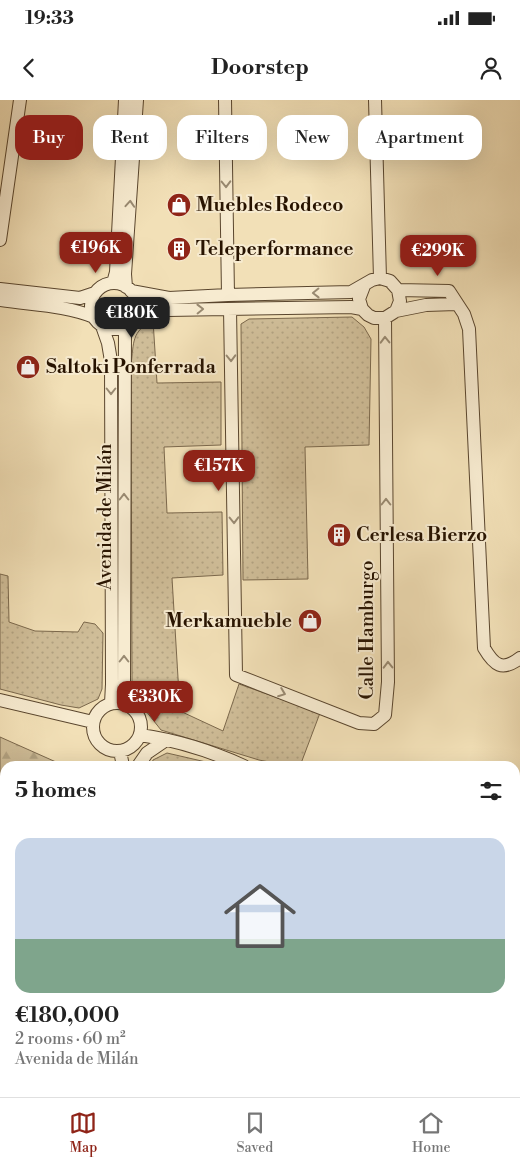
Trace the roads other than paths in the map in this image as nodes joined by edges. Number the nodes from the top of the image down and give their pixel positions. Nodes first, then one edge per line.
1 (20, 100) edge
2 (126, 100) edge
3 (137, 100) edge
4 (225, 100) edge
5 (375, 100) edge
6 (0, 240) edge
7 (380, 278) junction
8 (113, 283) junction
9 (364, 286) junction
10 (0, 289) edge
11 (129, 289) junction
12 (398, 290) junction
13 (95, 293) junction
14 (228, 295) junction
15 (0, 300) edge
16 (456, 304) junction
17 (230, 309) junction
18 (362, 309) junction
19 (396, 311) junction
20 (385, 318) junction
21 (98, 321) junction
22 (130, 322) junction
23 (520, 658) edge
24 (0, 700) edge
25 (111, 703) junction
26 (131, 707) junction
27 (93, 722) junction
28 (137, 740) junction
29 (166, 740) junction
30 (120, 751) junction
31 (122, 761) edge
32 (137, 761) edge
33 (141, 761) edge
34 (234, 761) edge

1 - 6 street
2 - 8 street
11 -> 3 street
4 -> 14 street
5 - 7 street
7 - 9 street
7 - 12 street
8 - 11 street
8 - 13 street
9 -> 14 street
9 - 18 street
10 - 13 street
11 - 14 street
11 - 22 street
12 - 16 street
12 - 19 street
13 - 21 street
15 - 21 street
16 - 19 street
16 - 23 street
17 - 18 street
17 -> 20 street, Calle Hamburgo
22 -> 17 street
18 - 20 street
19 - 20 street
21 - 22 street
21 -> 25 street, Avenida de Milán
26 -> 22 street, Avenida de Milán
24 - 27 street
25 - 26 street
25 - 27 street
26 - 28 street
27 - 30 street
28 - 29 street
28 - 30 street
28 - 32 street
29 - 33 street
29 - 34 street
30 - 31 street

